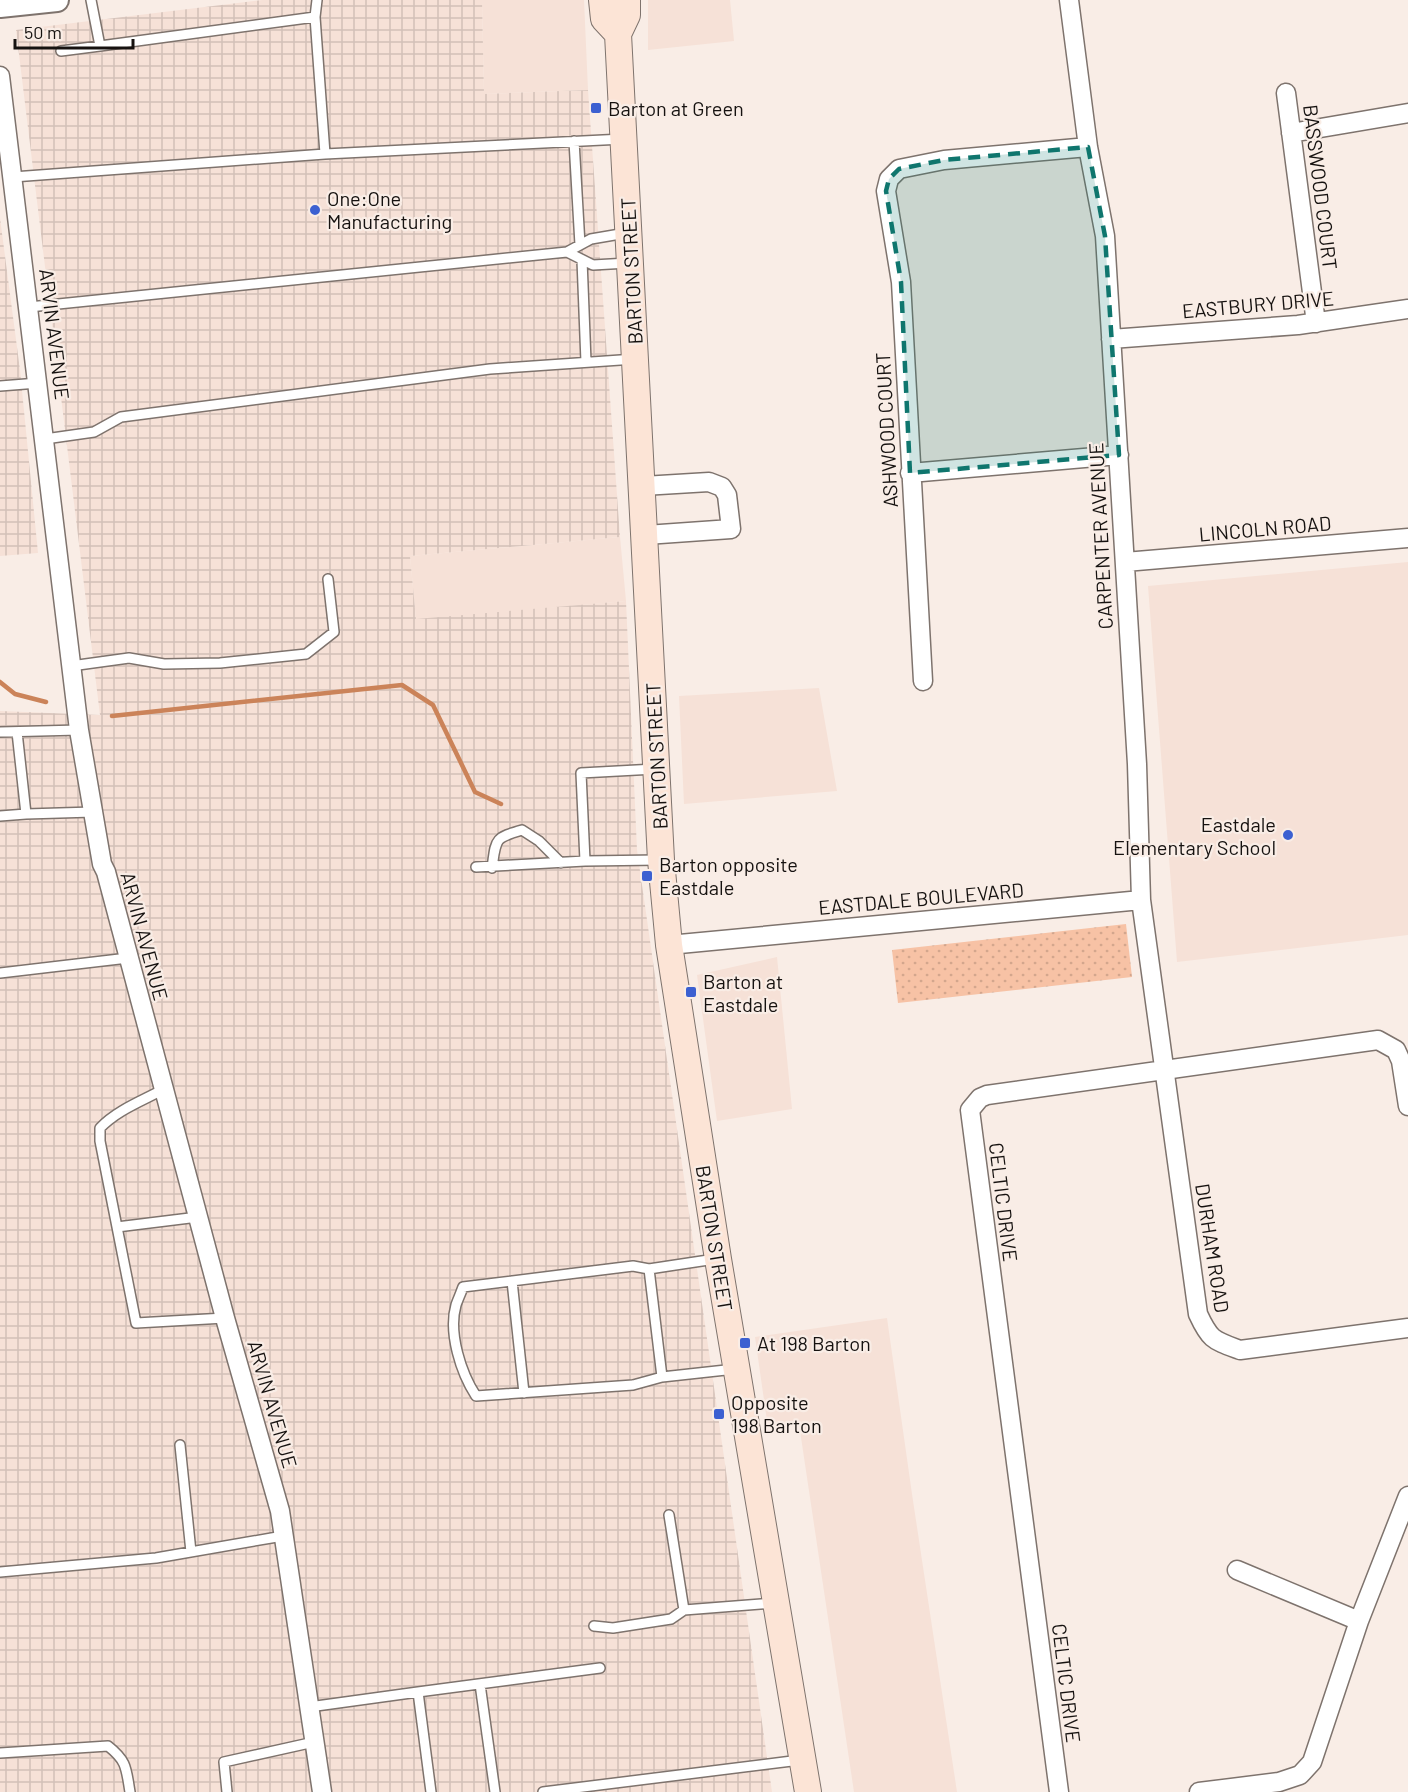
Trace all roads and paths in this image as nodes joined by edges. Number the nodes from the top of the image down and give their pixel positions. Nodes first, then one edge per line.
1 (57, 0) edge
2 (90, 0) edge
3 (317, 0) edge
4 (602, 0) edge
5 (627, 0) edge
6 (1069, 0) edge
7 (0, 6) edge
8 (315, 17) junction
9 (618, 34) junction
10 (100, 46) junction
11 (61, 51) dead end
12 (0, 76) edge
13 (1286, 93) dead end
14 (1408, 113) edge
15 (1291, 133) junction
16 (624, 139) junction
17 (574, 141) junction
18 (1088, 147) junction
19 (325, 154) junction
20 (13, 177) junction
21 (629, 232) junction
22 (580, 245) junction
23 (567, 252) junction
24 (582, 260) junction
25 (630, 262) junction
26 (29, 307) junction
27 (1408, 309) edge
28 (1316, 323) junction
29 (1111, 339) junction
30 (635, 359) junction
31 (586, 362) junction
32 (38, 383) junction
33 (0, 386) edge
34 (45, 439) junction
35 (1119, 455) junction
36 (910, 473) junction
37 (643, 486) junction
38 (646, 535) junction
39 (1408, 538) edge
40 (1125, 562) junction
41 (328, 579) dead end
42 (72, 666) junction
43 (922, 681) dead end
44 (79, 730) junction
45 (0, 732) edge
46 (17, 732) junction
47 (656, 769) junction
48 (93, 812) junction
49 (26, 814) junction
50 (0, 816) edge
51 (661, 860) junction
52 (585, 861) junction
53 (561, 863) junction
54 (476, 867) dead end
55 (492, 867) junction
56 (1141, 900) junction
57 (669, 945) junction
58 (128, 958) junction
59 (0, 973) edge
60 (1164, 1070) junction
61 (164, 1089) junction
62 (1408, 1106) edge
63 (198, 1217) junction
64 (117, 1227) junction
65 (718, 1258) junction
66 (649, 1269) junction
67 (512, 1281) junction
68 (225, 1318) junction
69 (1408, 1328) edge
70 (735, 1370) junction
71 (662, 1377) junction
72 (524, 1394) junction
73 (180, 1445) dead end
74 (1408, 1496) edge
75 (669, 1515) dead end
76 (284, 1536) junction
77 (191, 1552) junction
78 (1237, 1570) dead end
79 (0, 1572) edge
80 (775, 1603) junction
81 (684, 1610) junction
82 (1359, 1620) junction
83 (594, 1626) dead end
84 (600, 1668) dead end
85 (480, 1684) junction
86 (418, 1692) junction
87 (309, 1707) junction
88 (314, 1742) junction
89 (0, 1753) edge
90 (802, 1759) junction
91 (605, 1788) edge
92 (129, 1792) edge
93 (226, 1792) edge
94 (322, 1792) edge
95 (431, 1792) edge
96 (495, 1792) edge
97 (543, 1792) edge
98 (808, 1792) edge
99 (1059, 1792) edge
100 (1199, 1792) edge

1 - 7 street
2 - 10 lane
3 - 8 lane
4 - 9 main road, BARTON STREET
5 - 9 main road, BARTON STREET
6 - 18 street, CARPENTER AVENUE
8 - 10 lane
8 - 19 lane
9 - 16 main road, BARTON STREET
10 - 11 lane
12 - 20 street, ARVIN AVENUE
13 - 15 street, BASSWOOD COURT
14 - 15 street
15 - 28 street, BASSWOOD COURT
16 - 17 lane
16 - 21 main road, BARTON STREET
17 - 19 lane
17 - 22 lane
18 - 29 street, CARPENTER AVENUE
18 - 36 street, ASHWOOD COURT
19 - 20 lane
20 - 26 street, ARVIN AVENUE
21 - 22 lane
21 - 25 main road, BARTON STREET
22 - 23 lane
23 - 24 lane
23 - 26 lane
24 - 25 lane
24 - 31 lane
25 - 30 main road, BARTON STREET
26 - 32 street, ARVIN AVENUE
27 - 28 street, EASTBURY DRIVE
28 - 29 street, EASTBURY DRIVE
29 - 35 street, CARPENTER AVENUE
30 - 31 lane
30 - 37 main road, BARTON STREET
31 - 34 lane
32 - 33 lane
32 - 34 street, ARVIN AVENUE
34 - 42 street, ARVIN AVENUE
35 - 36 street
35 - 40 street, CARPENTER AVENUE
36 - 43 street, ASHWOOD COURT
37 - 38 main road, BARTON STREET
37 - 38 street
38 - 47 main road, BARTON STREET
39 - 40 street, LINCOLN ROAD
40 - 56 street, CARPENTER AVENUE
41 - 42 lane
42 - 44 street, ARVIN AVENUE
44 - 46 lane
44 - 48 street, ARVIN AVENUE
45 - 46 lane
46 - 49 lane
47 - 51 main road, BARTON STREET
47 - 52 lane
48 - 49 lane
48 - 58 street, ARVIN AVENUE
49 - 50 lane
51 - 52 lane
51 - 57 main road, BARTON STREET
52 - 53 lane
53 - 55 lane
53 - 55 lane
54 - 55 lane
56 - 57 street, EASTDALE BOULEVARD
56 - 60 street, CARPENTER AVENUE
57 - 65 main road, BARTON STREET
58 - 59 lane
58 - 61 street, ARVIN AVENUE
60 - 62 street, CELTIC DRIVE
60 - 69 street, DURHAM ROAD
60 - 99 street, CELTIC DRIVE
61 - 63 street, ARVIN AVENUE
61 - 64 lane
63 - 64 lane
63 - 68 street, ARVIN AVENUE
64 - 68 lane
65 - 66 lane
65 - 70 main road, BARTON STREET
66 - 67 lane
66 - 71 lane
67 - 72 lane
67 - 72 lane
68 - 76 street, ARVIN AVENUE
70 - 71 lane
70 - 80 main road, BARTON STREET
71 - 72 lane
73 - 77 lane
74 - 82 street
75 - 81 lane
76 - 77 lane
76 - 87 street, ARVIN AVENUE
77 - 79 lane
78 - 82 street
80 - 81 lane
80 - 90 main road, BARTON STREET
81 - 83 lane
82 - 100 street
84 - 85 lane
85 - 86 lane
85 - 96 lane
86 - 87 lane
86 - 95 lane
87 - 88 street, ARVIN AVENUE
88 - 93 lane
88 - 94 street, ARVIN AVENUE
89 - 92 lane
90 - 91 lane
90 - 98 main road, BARTON STREET
91 - 97 lane

